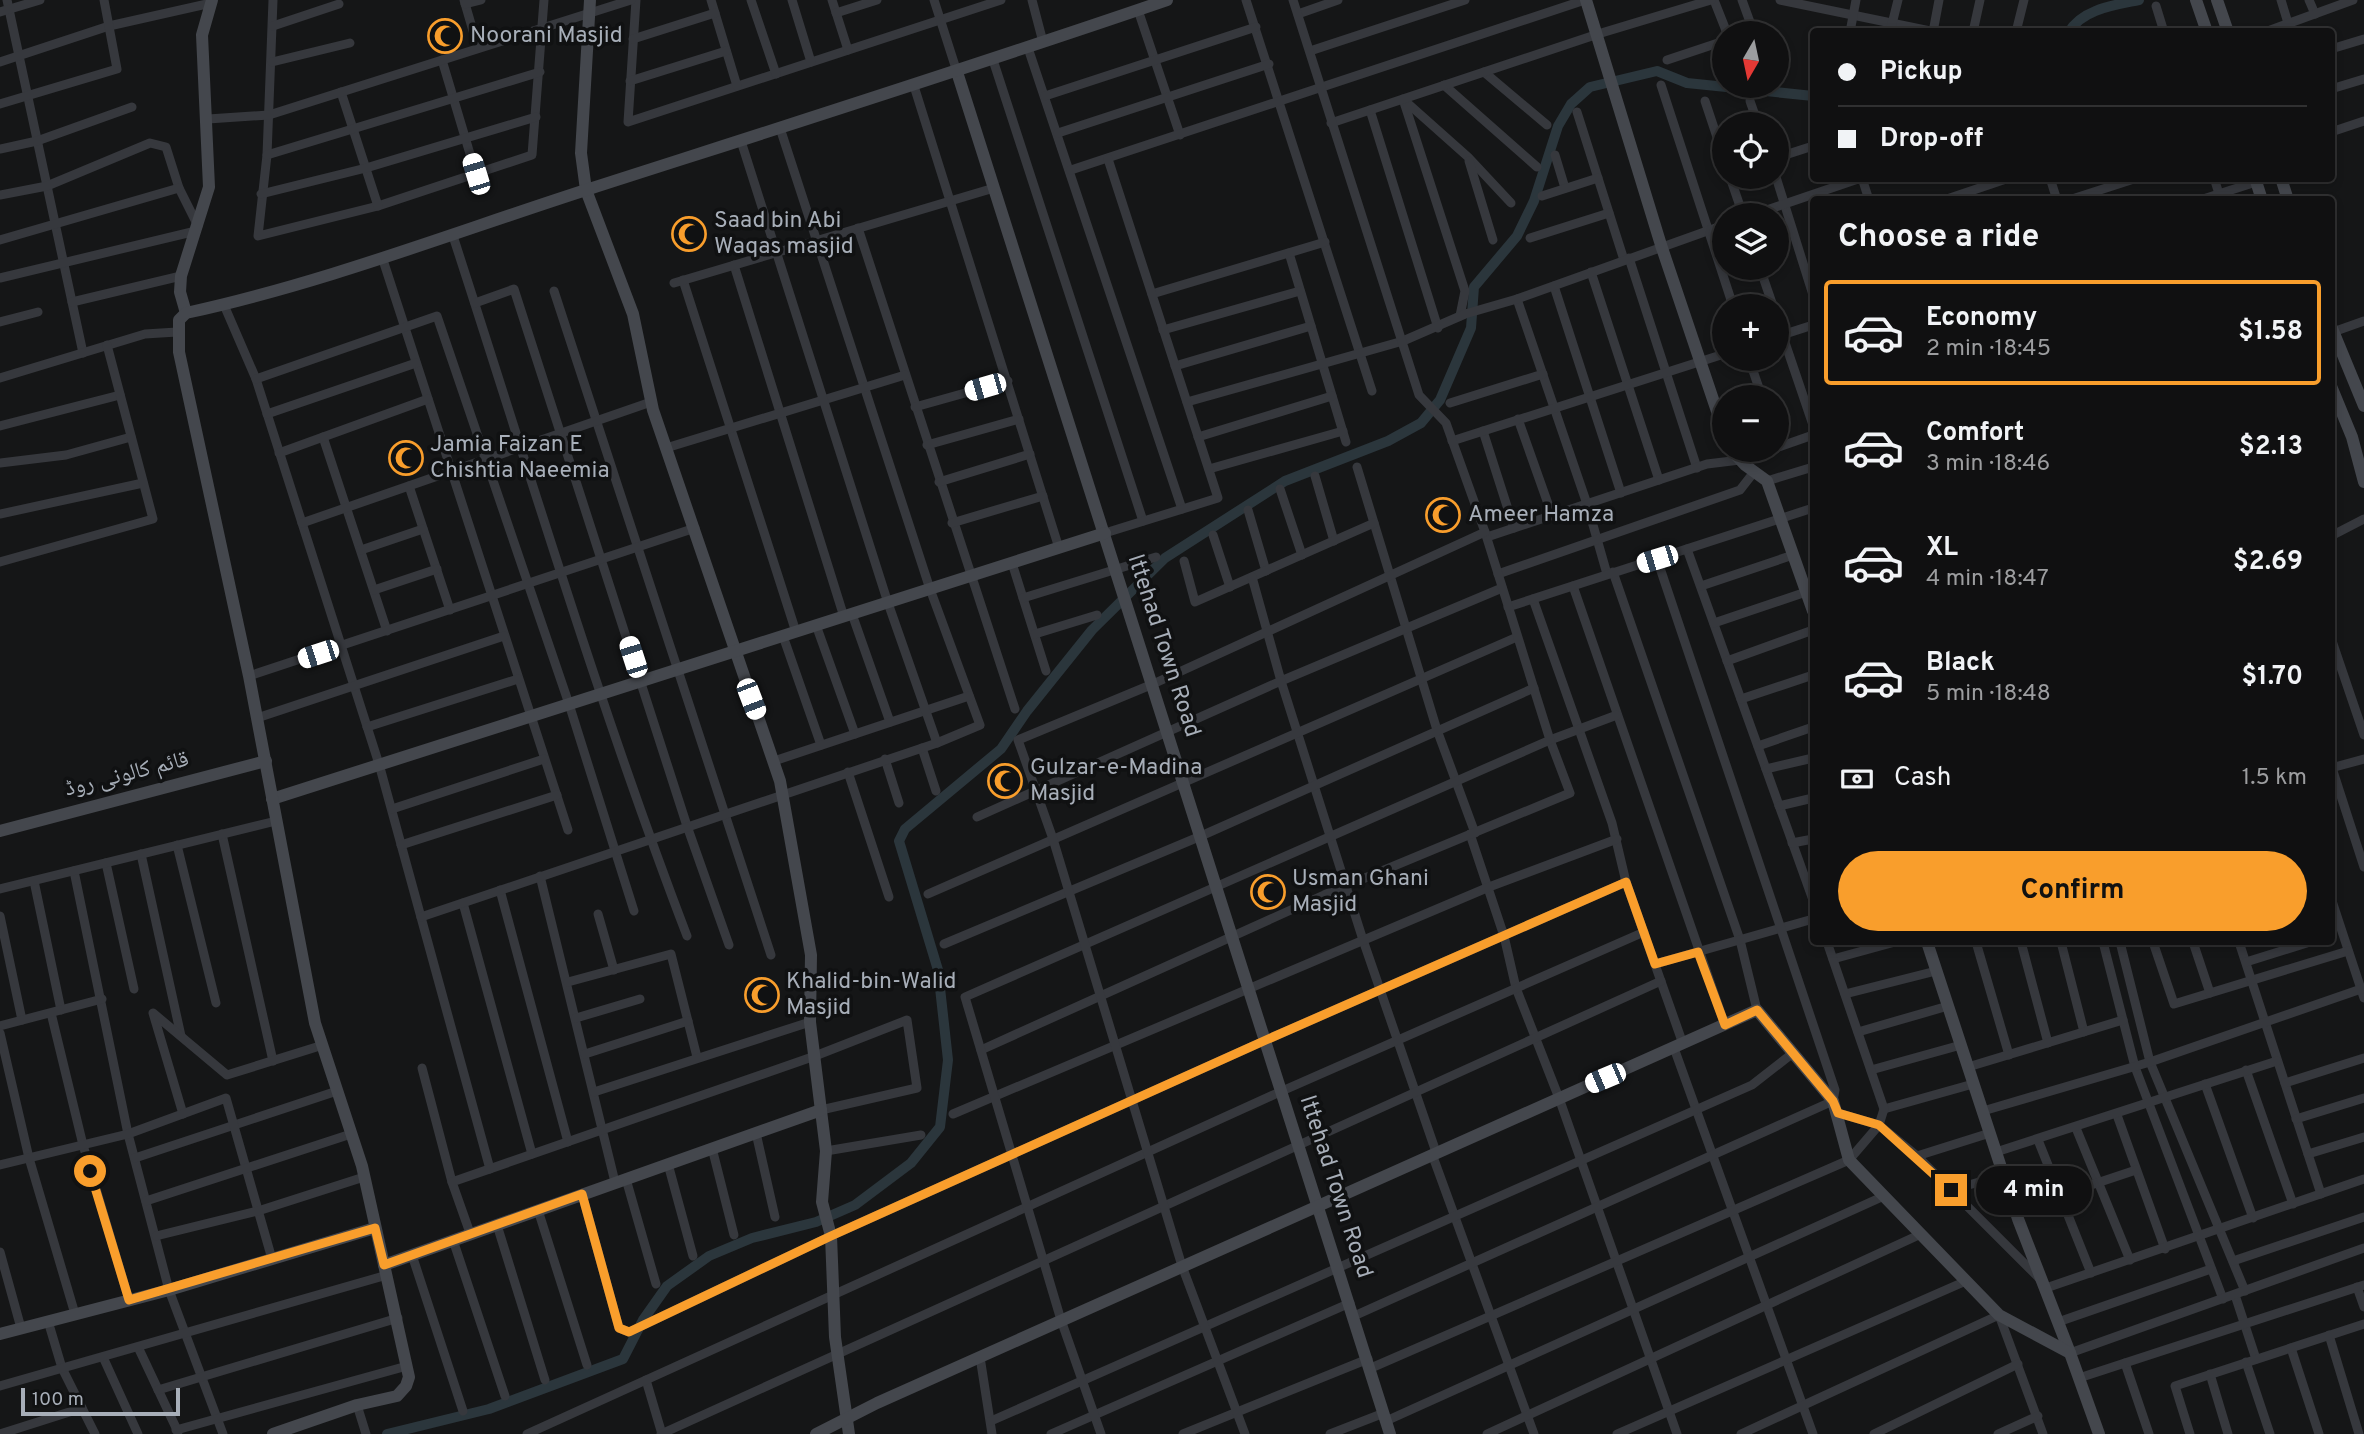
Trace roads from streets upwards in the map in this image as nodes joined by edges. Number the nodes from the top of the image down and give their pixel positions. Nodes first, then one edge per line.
1 (40, 0) edge
2 (104, 0) edge
3 (272, 0) edge
4 (481, 0) edge
5 (544, 0) edge
6 (633, 0) edge
7 (710, 0) edge
8 (751, 0) edge
9 (792, 0) edge
10 (832, 0) edge
11 (877, 0) edge
12 (934, 0) edge
13 (1001, 0) edge
14 (1032, 0) edge
15 (1167, 0) edge
16 (1246, 0) edge
17 (1293, 0) edge
18 (1338, 0) edge
19 (1465, 0) edge
20 (1586, 0) edge
21 (1712, 0) edge
22 (1742, 0) edge
23 (1780, 0) edge
24 (1856, 0) edge
25 (1898, 0) edge
26 (1939, 0) edge
27 (1980, 0) edge
28 (2024, 0) edge
29 (2281, 0) edge
30 (2309, 0) edge
31 (211, 1) edge
32 (2348, 1) edge
33 (465, 2) edge
34 (191, 3) edge
35 (339, 4) dead end
36 (976, 4) edge
37 (2218, 4) edge
38 (590, 6) edge
39 (2156, 6) dead end
40 (2198, 6) edge
41 (5, 7) edge
42 (1138, 10) junction
43 (715, 13) junction
44 (836, 13) junction
45 (1298, 13) junction
46 (2315, 14) junction
47 (1854, 15) junction
48 (941, 20) junction
49 (1722, 21) edge
50 (1750, 21) edge
51 (2288, 23) junction
52 (109, 26) junction
53 (273, 26) junction
54 (544, 27) junction
55 (1256, 27) junction
56 (1891, 27) edge
57 (1851, 28) edge
58 (1934, 28) edge
59 (1974, 28) edge
60 (2017, 28) edge
61 (2163, 28) edge
62 (2206, 28) edge
63 (2227, 28) edge
64 (2276, 28) edge
65 (1598, 34) junction
66 (2364, 38) edge
67 (633, 39) junction
68 (1044, 42) junction
69 (350, 43) dead end
70 (1712, 45) edge
71 (478, 48) junction
72 (1028, 48) junction
73 (2335, 48) edge
74 (848, 50) junction
75 (726, 51) junction
76 (1310, 51) junction
77 (19, 55) junction
78 (442, 60) junction
79 (993, 60) junction
80 (1155, 60) junction
81 (1667, 60) dead end
82 (0, 62) edge
83 (272, 62) junction
84 (811, 62) junction
85 (1269, 64) junction
86 (540, 72) junction
87 (957, 72) junction
88 (1484, 72) junction
89 (776, 74) junction
90 (2364, 79) edge
91 (630, 81) junction
92 (1444, 85) junction
93 (1661, 85) dead end
94 (737, 86) junction
95 (914, 86) junction
96 (1321, 88) junction
97 (2335, 88) edge
98 (341, 92) junction
99 (28, 96) junction
100 (1045, 96) junction
101 (1168, 97) junction
102 (453, 99) junction
103 (1403, 99) junction
104 (1281, 101) junction
105 (1705, 101) dead end
106 (1750, 101) dead end
107 (0, 104) edge
108 (132, 107) dead end
109 (1370, 110) junction
110 (1577, 112) dead end
111 (1754, 112) edge
112 (269, 114) junction
113 (536, 117) junction
114 (208, 119) junction
115 (2364, 121) edge
116 (1712, 122) edge
117 (1331, 123) junction
118 (1547, 125) dead end
119 (780, 128) junction
120 (354, 130) junction
121 (2335, 131) edge
122 (1058, 133) junction
123 (1180, 135) junction
124 (465, 138) junction
125 (37, 141) junction
126 (741, 141) junction
127 (1810, 147) edge
128 (0, 149) edge
129 (1789, 154) edge
130 (267, 155) junction
131 (1555, 155) dead end
132 (1468, 157) junction
133 (1108, 159) junction
134 (1537, 167) dead end
135 (366, 168) junction
136 (1072, 170) junction
137 (476, 174) junction
138 (1598, 178) junction
139 (1853, 182) edge
140 (1997, 182) edge
141 (2125, 182) edge
142 (2251, 182) edge
143 (47, 186) junction
144 (179, 188) junction
145 (994, 188) junction
146 (1565, 188) junction
147 (586, 190) junction
148 (261, 194) junction
149 (0, 195) edge
150 (1542, 196) dead end
151 (1823, 196) edge
152 (1956, 196) edge
153 (2081, 196) edge
154 (2220, 196) edge
155 (1810, 199) edge
156 (950, 201) junction
157 (1511, 203) dead end
158 (1789, 203) edge
159 (378, 206) junction
160 (1609, 214) junction
161 (1789, 217) edge
162 (55, 224) junction
163 (858, 228) junction
164 (197, 229) junction
165 (1712, 229) edge
166 (1708, 230) junction
167 (453, 236) junction
168 (1530, 238) dead end
169 (0, 240) edge
170 (1493, 240) dead end
171 (816, 241) junction
172 (1325, 242) junction
173 (1661, 245) junction
174 (776, 253) junction
175 (1289, 253) junction
176 (1627, 259) junction
177 (383, 260) junction
178 (64, 264) junction
179 (734, 265) junction
180 (1591, 272) junction
181 (181, 276) junction
182 (0, 278) edge
183 (1810, 285) edge
184 (1553, 286) junction
185 (554, 291) dead end
186 (1300, 291) junction
187 (1152, 294) junction
188 (1729, 294) edge
189 (1517, 299) junction
190 (72, 302) junction
191 (475, 303) junction
192 (224, 305) junction
193 (38, 312) dead end
194 (186, 313) junction
195 (1463, 315) junction
196 (2364, 321) edge
197 (0, 322) edge
198 (1311, 326) junction
199 (1810, 326) edge
200 (405, 328) junction
201 (1438, 328) junction
202 (2335, 328) edge
203 (1163, 330) junction
204 (177, 332) junction
205 (1789, 333) edge
206 (2335, 336) edge
207 (1403, 341) junction
208 (107, 345) junction
209 (83, 353) junction
210 (1360, 353) junction
211 (1712, 358) edge
212 (1701, 361) junction
213 (1789, 362) edge
214 (416, 363) junction
215 (1323, 364) junction
216 (1175, 366) junction
217 (1666, 372) junction
218 (1543, 374) junction
219 (905, 375) junction
220 (0, 378) edge
221 (256, 379) junction
222 (1008, 381) junction
223 (1628, 384) junction
224 (864, 388) junction
225 (1372, 391) dead end
226 (120, 395) junction
227 (1712, 395) edge
228 (1332, 396) junction
229 (2335, 396) edge
230 (1590, 397) junction
231 (428, 399) junction
232 (823, 400) junction
233 (651, 401) junction
234 (1187, 402) junction
235 (1450, 403) dead end
236 (2364, 406) edge
237 (915, 407) junction
238 (1554, 408) junction
239 (780, 413) junction
240 (267, 414) junction
241 (1810, 417) edge
242 (1019, 419) junction
243 (1518, 419) junction
244 (596, 420) junction
245 (0, 426) edge
246 (730, 429) junction
247 (1343, 431) junction
248 (1483, 431) junction
249 (561, 433) junction
250 (131, 436) junction
251 (323, 437) junction
252 (1198, 437) junction
253 (1810, 438) edge
254 (1452, 441) junction
255 (1346, 442) dead end
256 (1789, 444) edge
257 (927, 445) junction
258 (521, 447) junction
259 (666, 448) junction
260 (279, 453) junction
261 (1030, 454) junction
262 (486, 459) junction
263 (1729, 462) edge
264 (1743, 462) edge
265 (0, 463) edge
266 (1357, 467) dead end
267 (1697, 468) junction
268 (1810, 468) edge
269 (1209, 469) junction
270 (451, 471) junction
271 (1754, 471) junction
272 (1315, 476) dead end
273 (1659, 480) junction
274 (1767, 481) junction
275 (939, 482) junction
276 (2364, 482) edge
277 (143, 483) junction
278 (410, 486) junction
279 (1280, 489) dead end
280 (1620, 493) junction
281 (1043, 496) junction
282 (1587, 504) junction
283 (346, 508) junction
284 (1182, 509) junction
285 (1810, 509) edge
286 (1248, 510) dead end
287 (0, 514) edge
288 (1552, 515) junction
289 (1781, 518) junction
290 (2364, 519) edge
291 (1143, 521) junction
292 (302, 523) junction
293 (952, 523) junction
294 (1374, 523) junction
295 (423, 528) junction
296 (695, 528) junction
297 (1514, 528) junction
298 (1105, 534) junction
299 (1486, 534) junction
300 (2335, 534) edge
301 (1213, 535) dead end
302 (1597, 540) junction
303 (1334, 541) junction
304 (638, 547) junction
305 (1059, 548) junction
306 (1687, 549) junction
307 (360, 550) junction
308 (1302, 555) junction
309 (1793, 555) junction
310 (1156, 557) dead end
311 (601, 559) junction
312 (1657, 559) junction
313 (1184, 561) dead end
314 (0, 562) edge
315 (1012, 563) junction
316 (436, 569) junction
317 (1266, 571) junction
318 (562, 572) junction
319 (1117, 573) junction
320 (1610, 573) junction
321 (1498, 574) junction
322 (1390, 575) junction
323 (969, 577) junction
324 (1252, 577) junction
325 (528, 584) junction
326 (1573, 586) junction
327 (1701, 586) junction
328 (1230, 587) junction
329 (1502, 587) junction
330 (930, 589) junction
331 (374, 590) junction
332 (1806, 592) junction
333 (491, 596) junction
334 (1023, 598) junction
335 (1533, 599) junction
336 (888, 603) junction
337 (1810, 603) edge
338 (1508, 607) junction
339 (450, 610) junction
340 (848, 615) junction
341 (1097, 615) dead end
342 (1714, 623) junction
343 (816, 625) junction
344 (1406, 626) junction
345 (387, 631) junction
346 (1810, 631) edge
347 (1267, 632) junction
348 (790, 634) junction
349 (1035, 634) junction
350 (504, 636) junction
351 (1517, 637) junction
352 (341, 646) junction
353 (2335, 650) edge
354 (733, 652) junction
355 (1727, 661) junction
356 (677, 670) junction
357 (1046, 671) dead end
358 (249, 676) junction
359 (1810, 676) edge
360 (1423, 678) junction
361 (518, 679) junction
362 (641, 681) junction
363 (1281, 681) junction
364 (1153, 684) junction
365 (354, 685) junction
366 (1534, 688) junction
367 (601, 694) junction
368 (969, 696) junction
369 (1741, 699) junction
370 (569, 704) junction
371 (1014, 709) dead end
372 (926, 710) junction
373 (1618, 715) junction
374 (530, 716) junction
375 (257, 718) junction
376 (890, 722) junction
377 (367, 727) junction
378 (1810, 728) edge
379 (1579, 729) junction
380 (1437, 730) junction
381 (1167, 731) junction
382 (1297, 733) junction
383 (855, 734) junction
384 (2364, 735) edge
385 (1550, 740) junction
386 (937, 743) junction
387 (821, 745) junction
388 (1758, 746) junction
389 (922, 748) junction
390 (544, 759) junction
391 (886, 759) junction
392 (1810, 759) edge
393 (2364, 759) edge
394 (266, 761) junction
395 (774, 761) junction
396 (379, 764) junction
397 (2335, 766) edge
398 (1766, 769) junction
399 (848, 772) junction
400 (2335, 779) edge
401 (1454, 781) junction
402 (1184, 782) junction
403 (1315, 785) junction
404 (936, 791) dead end
405 (1036, 792) junction
406 (782, 793) junction
407 (557, 795) junction
408 (272, 799) junction
409 (1810, 799) edge
410 (899, 803) dead end
411 (1779, 806) junction
412 (392, 809) junction
413 (726, 812) junction
414 (977, 817) dead end
415 (276, 821) junction
416 (687, 825) junction
417 (568, 830) dead end
418 (0, 831) edge
419 (1473, 833) junction
420 (222, 834) junction
421 (1331, 834) junction
422 (1201, 836) junction
423 (650, 838) junction
424 (1053, 839) junction
425 (1617, 839) junction
426 (1810, 840) edge
427 (1792, 843) junction
428 (177, 845) junction
429 (401, 845) junction
430 (613, 851) junction
431 (141, 854) junction
432 (106, 863) junction
433 (2364, 867) edge
434 (74, 871) junction
435 (540, 876) junction
436 (1809, 879) edge
437 (34, 881) junction
438 (1626, 882) junction
439 (1216, 884) junction
440 (1346, 886) junction
441 (1489, 887) junction
442 (0, 889) edge
443 (500, 890) junction
444 (1069, 891) junction
445 (928, 894) dead end
446 (889, 897) dead end
447 (463, 903) junction
448 (2335, 910) edge
449 (634, 911) dead end
450 (598, 914) dead end
451 (0, 916) edge
452 (421, 917) junction
453 (1810, 920) edge
454 (1781, 928) junction
455 (1644, 932) junction
456 (2342, 932) junction
457 (2335, 934) edge
458 (687, 936) dead end
459 (1504, 936) junction
460 (1233, 937) junction
461 (1363, 940) junction
462 (1740, 940) junction
463 (1085, 943) junction
464 (944, 944) dead end
465 (729, 945) dead end
466 (1828, 945) edge
467 (1884, 945) edge
468 (1928, 945) edge
469 (1977, 945) edge
470 (2022, 945) edge
471 (2062, 945) edge
472 (2105, 945) edge
473 (2121, 945) edge
474 (2154, 945) edge
475 (2194, 945) edge
476 (2240, 945) edge
477 (2300, 945) edge
478 (2348, 951) junction
479 (1698, 952) junction
480 (771, 955) dead end
481 (1833, 959) junction
482 (2245, 962) junction
483 (1655, 964) junction
484 (614, 970) junction
485 (1936, 971) junction
486 (2251, 980) junction
487 (1661, 981) junction
488 (568, 982) junction
489 (1250, 988) junction
490 (1516, 988) junction
491 (134, 989) dead end
492 (1380, 990) junction
493 (2363, 991) edge
494 (2210, 993) junction
495 (1845, 994) junction
496 (1101, 996) junction
497 (102, 999) junction
498 (640, 999) dead end
499 (216, 1003) dead end
500 (1948, 1006) junction
501 (1757, 1010) junction
502 (56, 1012) junction
503 (576, 1018) junction
504 (22, 1020) junction
505 (2123, 1020) junction
506 (688, 1021) junction
507 (810, 1022) junction
508 (2265, 1023) junction
509 (1725, 1025) junction
510 (0, 1026) edge
511 (1858, 1032) junction
512 (2084, 1032) junction
513 (0, 1033) edge
514 (181, 1036) junction
515 (1536, 1037) junction
516 (1266, 1040) junction
517 (1397, 1040) junction
518 (2048, 1043) junction
519 (323, 1045) junction
520 (1115, 1045) junction
521 (1961, 1045) junction
522 (1679, 1046) junction
523 (981, 1050) junction
524 (585, 1054) junction
525 (1793, 1054) junction
526 (2010, 1055) junction
527 (815, 1056) junction
528 (697, 1057) junction
529 (2364, 1058) edge
530 (2277, 1060) junction
531 (273, 1061) junction
532 (2150, 1062) junction
533 (1968, 1067) junction
534 (2135, 1067) junction
535 (422, 1068) dead end
536 (1871, 1070) junction
537 (2246, 1070) junction
538 (2285, 1083) junction
539 (1973, 1084) junction
540 (2206, 1084) junction
541 (337, 1091) junction
542 (1282, 1091) junction
543 (1415, 1091) junction
544 (594, 1092) junction
545 (995, 1096) junction
546 (1559, 1098) junction
547 (2166, 1098) junction
548 (2364, 1098) edge
549 (1132, 1100) junction
550 (2149, 1105) junction
551 (1835, 1107) junction
552 (1696, 1109) junction
553 (1884, 1109) junction
554 (821, 1110) junction
555 (1983, 1111) junction
556 (183, 1114) junction
557 (953, 1114) dead end
558 (2117, 1115) junction
559 (2297, 1119) junction
560 (233, 1125) junction
561 (1879, 1125) junction
562 (2076, 1128) junction
563 (603, 1130) junction
564 (756, 1133) junction
565 (1990, 1133) junction
566 (128, 1134) junction
567 (351, 1134) junction
568 (921, 1135) dead end
569 (2364, 1137) edge
570 (2038, 1140) junction
571 (568, 1142) junction
572 (1299, 1143) junction
573 (83, 1145) junction
574 (712, 1149) junction
575 (826, 1151) junction
576 (1147, 1152) junction
577 (1996, 1152) junction
578 (1434, 1153) junction
579 (532, 1154) junction
580 (1012, 1154) junction
581 (2308, 1154) junction
582 (1917, 1156) junction
583 (1713, 1157) junction
584 (29, 1158) junction
585 (135, 1158) junction
586 (1581, 1160) junction
587 (1849, 1160) junction
588 (668, 1164) junction
589 (0, 1165) edge
590 (246, 1168) junction
591 (490, 1169) junction
592 (2136, 1170) junction
593 (2004, 1175) junction
594 (364, 1177) junction
595 (620, 1180) junction
596 (2364, 1180) edge
597 (452, 1182) junction
598 (2098, 1183) junction
599 (1951, 1190) junction
600 (582, 1194) junction
601 (2321, 1194) junction
602 (2061, 1195) junction
603 (1884, 1196) junction
604 (146, 1200) junction
605 (1318, 1204) junction
606 (2293, 1204) junction
607 (1163, 1205) junction
608 (1028, 1206) junction
609 (1598, 1209) junction
610 (538, 1210) junction
611 (1732, 1210) junction
612 (258, 1211) junction
613 (1455, 1215) junction
614 (775, 1217) dead end
615 (2364, 1217) edge
616 (2253, 1218) junction
617 (497, 1225) junction
618 (375, 1228) junction
619 (2221, 1229) junction
620 (470, 1233) junction
621 (1921, 1234) junction
622 (734, 1235) dead end
623 (156, 1236) junction
624 (831, 1236) junction
625 (2199, 1237) junction
626 (453, 1240) junction
627 (2165, 1248) junction
628 (2364, 1248) edge
629 (0, 1252) edge
630 (412, 1255) junction
631 (693, 1256) dead end
632 (1749, 1257) junction
633 (272, 1259) junction
634 (1044, 1259) junction
635 (1617, 1261) junction
636 (2130, 1261) junction
637 (2233, 1261) junction
638 (1473, 1265) junction
639 (1182, 1266) junction
640 (1338, 1267) junction
641 (2211, 1269) junction
642 (386, 1270) junction
643 (2091, 1273) junction
644 (1966, 1281) junction
645 (656, 1284) dead end
646 (2045, 1285) junction
647 (2361, 1286) edge
648 (169, 1290) junction
649 (2240, 1293) junction
650 (833, 1294) junction
651 (2223, 1299) junction
652 (129, 1300) junction
653 (1350, 1303) junction
654 (1767, 1305) junction
655 (2364, 1307) edge
656 (1634, 1309) junction
657 (75, 1314) junction
658 (1491, 1315) junction
659 (1999, 1315) junction
660 (1354, 1317) junction
661 (398, 1318) junction
662 (1061, 1320) junction
663 (48, 1321) junction
664 (2058, 1322) junction
665 (2245, 1324) junction
666 (2364, 1324) edge
667 (1204, 1326) junction
668 (21, 1328) junction
669 (186, 1333) junction
670 (0, 1334) edge
671 (2329, 1335) junction
672 (138, 1347) junction
673 (2291, 1348) junction
674 (2070, 1353) junction
675 (838, 1354) junction
676 (103, 1357) junction
677 (979, 1357) junction
678 (1651, 1358) junction
679 (1786, 1359) junction
680 (2256, 1359) junction
681 (1217, 1361) junction
682 (2125, 1363) junction
683 (2246, 1363) junction
684 (587, 1364) dead end
685 (1369, 1364) junction
686 (2018, 1364) junction
687 (407, 1366) junction
688 (1509, 1366) junction
689 (62, 1368) junction
690 (2210, 1374) junction
691 (203, 1377) junction
692 (2079, 1378) junction
693 (545, 1380) dead end
694 (646, 1380) junction
695 (1082, 1380) junction
696 (0, 1386) edge
697 (158, 1390) junction
698 (505, 1396) dead end
699 (357, 1405) junction
700 (1802, 1406) junction
701 (82, 1408) junction
702 (463, 1411) dead end
703 (1669, 1411) junction
704 (1236, 1412) junction
705 (1094, 1415) junction
706 (1528, 1415) junction
707 (2038, 1416) junction
708 (218, 1417) junction
709 (848, 1418) junction
710 (991, 1421) junction
711 (1387, 1423) edge
712 (177, 1432) edge
713 (0, 1434) edge
714 (95, 1434) edge
715 (138, 1434) edge
716 (223, 1434) edge
717 (273, 1434) edge
718 (366, 1434) edge
719 (529, 1434) edge
720 (661, 1434) edge
721 (817, 1434) edge
722 (849, 1434) edge
723 (992, 1434) edge
724 (1051, 1434) edge
725 (1101, 1434) edge
726 (1183, 1434) edge
727 (1245, 1434) edge
728 (1330, 1434) edge
729 (1487, 1434) edge
730 (1534, 1434) edge
731 (1617, 1434) edge
732 (1677, 1434) edge
733 (1741, 1434) edge
734 (1812, 1434) edge
735 (1874, 1434) edge
736 (1998, 1434) edge
737 (2043, 1434) edge
738 (2099, 1434) edge
739 (2149, 1434) edge
740 (2190, 1434) edge
741 (2228, 1434) edge
742 (2270, 1434) edge
743 (2319, 1434) edge
744 (2359, 1434) edge

1 - 41 street
2 - 52 street
3 - 53 street
4 - 33 street
5 - 54 street
6 - 38 street
6 - 67 street
7 - 43 street
8 - 89 street
9 - 84 street
10 - 44 street
11 - 44 street
12 - 48 street
13 - 36 street
14 - 68 street
15 - 42 street
16 - 55 street
17 - 45 street
18 - 45 street
19 - 76 street
20 - 65 street
20 - 96 street
21 - 49 street
21 - 65 street
22 - 50 street
23 - 47 street
24 - 47 street
25 - 56 street
26 - 58 street
27 - 59 street
28 - 60 street
29 - 51 street
30 - 46 street
31 - 34 street
31 - 114 street
32 - 46 street
33 - 71 street
34 - 52 street
35 - 53 street
36 - 48 street
37 - 63 street
38 - 54 street
38 - 147 street
39 - 61 street
40 - 62 street
41 - 77 street
42 - 68 street
42 - 80 street
43 - 67 street
43 - 75 street
44 - 74 street
45 - 76 street
46 - 51 street
47 - 56 street
47 - 57 street
48 - 74 street
48 - 87 street
51 - 64 street
52 - 77 street
52 - 99 street
53 - 83 street
54 - 71 street
54 - 86 street
55 - 80 street
55 - 85 street
65 - 88 street
65 - 173 street
66 - 73 street
67 - 91 street
68 - 72 street
69 - 83 street
70 - 81 street
71 - 78 street
72 - 79 street
72 - 100 street
74 - 84 street
75 - 91 street
75 - 94 street
76 - 96 street
77 - 82 street
77 - 99 street
78 - 98 street
78 - 102 street
79 - 87 street
79 - 291 street
80 - 100 street
80 - 101 street
83 - 112 street
84 - 89 street
85 - 101 street
85 - 104 street
86 - 102 street
86 - 113 street
87 - 95 street
87 - 145 street, Ittehad Town Road
88 - 92 street
88 - 118 street
89 - 94 street
90 - 97 street
91 - 94 street
92 - 103 street
92 - 134 street
93 - 166 street
95 - 119 street
95 - 156 street
96 - 104 street
96 - 117 street
98 - 112 street
98 - 120 street
99 - 107 street
99 - 125 street
100 - 122 street
101 - 122 street
101 - 123 street
102 - 120 street
102 - 124 street
103 - 109 street
103 - 132 street
103 - 195 street
104 - 123 street
104 - 172 street
105 - 116 street
106 - 111 street
108 - 125 street
109 - 117 street
109 - 201 street
110 - 138 street
112 - 114 street
112 - 130 street
113 - 124 street
113 - 137 street
114 - 164 street
115 - 121 street
117 - 207 street
119 - 126 street
119 - 171 street
120 - 130 street
120 - 135 street
122 - 136 street
123 - 133 street
124 - 135 street
124 - 137 street
125 - 128 street
125 - 143 street
126 - 147 street
126 - 174 street
127 - 129 street
130 - 148 street
131 - 146 street
132 - 157 street
132 - 170 street
133 - 136 street
133 - 187 street
135 - 148 street
135 - 159 street
136 - 284 street
137 - 159 street
138 - 146 street
138 - 160 street
139 - 151 street
140 - 152 street
141 - 153 street
142 - 154 street
143 - 144 street
143 - 149 street
143 - 162 street
144 - 162 street
144 - 164 street
145 - 156 street
145 - 298 street, Ittehad Town Road
146 - 150 street
147 - 167 street
147 - 233 street
148 - 159 street
155 - 158 street
156 - 163 street
156 - 222 street
160 - 168 street
160 - 176 street
161 - 183 street
162 - 169 street
162 - 178 street
163 - 171 street
163 - 219 street
164 - 178 street
164 - 181 street
165 - 166 street
166 - 173 street
166 - 188 street
167 - 177 street
167 - 191 street
171 - 174 street
171 - 224 street
172 - 175 street
172 - 210 street
173 - 176 street
173 - 212 street
174 - 179 street
174 - 232 street
175 - 186 street
175 - 187 street
176 - 180 street
176 - 217 street
177 - 192 street
177 - 200 street
178 - 182 street
178 - 190 street
179 - 239 street
179 - 246 street
180 - 184 street
180 - 223 street
181 - 190 street
181 - 194 street
184 - 189 street
184 - 230 street
185 - 244 street
186 - 198 street
186 - 203 street
187 - 203 street
189 - 195 street
189 - 218 street
190 - 209 street
191 - 249 street
191 - 258 street
192 - 194 street
192 - 221 street
193 - 197 street
194 - 204 street
195 - 201 street
196 - 202 street
198 - 215 street
198 - 216 street
199 - 205 street
200 - 214 street
200 - 221 street
200 - 262 street
201 - 207 street
203 - 216 street
204 - 208 street
204 - 358 street
206 - 236 street
207 - 210 street
207 - 254 street
208 - 209 street
208 - 226 street
209 - 220 street
210 - 215 street
210 - 225 street
211 - 212 street
212 - 217 street
212 - 227 street
213 - 241 street
214 - 231 street
214 - 240 street
215 - 228 street
215 - 234 street
216 - 234 street
217 - 223 street
217 - 267 street
218 - 235 street
218 - 238 street
219 - 224 street
219 - 237 street
221 - 240 street
222 - 237 street
222 - 242 street
223 - 230 street
223 - 273 street
224 - 232 street
224 - 330 street
226 - 245 street
226 - 250 street
228 - 247 street
228 - 252 street
229 - 276 street
230 - 238 street
230 - 280 street
231 - 251 street
231 - 270 street
232 - 239 street
232 - 336 street
233 - 244 street
233 - 259 street
234 - 252 street
237 - 257 street
238 - 243 street
238 - 282 street
239 - 246 street
239 - 340 street
240 - 260 street
242 - 257 street
242 - 261 street
243 - 248 street
243 - 288 street
244 - 249 street
244 - 304 street
246 - 259 street
246 - 348 street
247 - 255 street
247 - 269 street
248 - 254 street
248 - 297 street
249 - 258 street
249 - 311 street
250 - 265 street
250 - 277 street
251 - 260 street
251 - 283 street
252 - 269 street
253 - 256 street
254 - 299 street
257 - 275 street
258 - 262 street
258 - 318 street
259 - 296 street
260 - 292 street
261 - 275 street
261 - 281 street
262 - 270 street
262 - 325 street
263 - 267 street
264 - 271 street
266 - 294 street
267 - 273 street
268 - 274 street
269 - 284 street
270 - 278 street
270 - 333 street
271 - 274 street
271 - 302 street
272 - 303 street
273 - 280 street
274 - 289 street
275 - 293 street
277 - 287 street
277 - 314 street
278 - 283 street
278 - 295 street
279 - 308 street
280 - 282 street
281 - 293 street
281 - 305 street
282 - 288 street
282 - 302 street
283 - 292 street
283 - 307 street
284 - 291 street
285 - 289 street
286 - 317 street
288 - 297 street
289 - 306 street
289 - 309 street
290 - 300 street
291 - 298 street
292 - 352 street
293 - 323 street
294 - 303 street
294 - 322 street
295 - 307 street
295 - 316 street
296 - 304 street
296 - 354 street
297 - 299 street
298 - 305 street
298 - 319 street, Ittehad Town Road
299 - 321 street
299 - 322 street
301 - 328 street
302 - 320 street
302 - 321 street
303 - 308 street
304 - 311 street
304 - 356 street
305 - 315 street
306 - 312 street
306 - 327 street
307 - 331 street
308 - 317 street
309 - 327 street
309 - 332 street
310 - 319 street
311 - 318 street
311 - 362 street
312 - 320 street
312 - 454 street
313 - 328 street
315 - 323 street
315 - 334 street
316 - 331 street
316 - 339 street
317 - 324 street
318 - 325 street
318 - 367 street
319 - 334 street
319 - 364 street, Ittehad Town Road
320 - 326 street
320 - 462 street
321 - 329 street
322 - 344 street
322 - 347 street
323 - 330 street
323 - 371 street
324 - 328 street
324 - 347 street
325 - 333 street
325 - 370 street
326 - 335 street
326 - 373 street
327 - 342 street
329 - 338 street
329 - 344 street
330 - 336 street
330 - 368 street
331 - 345 street
332 - 337 street
332 - 342 street
333 - 339 street
333 - 350 street
334 - 349 street
335 - 338 street
335 - 379 street
336 - 340 street
336 - 372 street
338 - 351 street
339 - 345 street
340 - 343 street
340 - 376 street
341 - 349 street
342 - 355 street
343 - 348 street
343 - 383 street
344 - 360 street
344 - 363 street
345 - 352 street
346 - 355 street
347 - 363 street
347 - 364 street
348 - 354 street
348 - 387 street
349 - 357 street
350 - 361 street
350 - 365 street
351 - 360 street
351 - 366 street
352 - 358 street
352 - 365 street
353 - 384 street
354 - 356 street
354 - 395 street
355 - 369 street
356 - 362 street
356 - 413 street
358 - 375 street
359 - 369 street
360 - 380 street
360 - 382 street
361 - 374 street
361 - 377 street
362 - 367 street
362 - 416 street
363 - 381 street
363 - 382 street
364 - 381 street, Ittehad Town Road
364 - 405 street
365 - 375 street
365 - 377 street
366 - 380 street
366 - 385 street
367 - 370 street
367 - 423 street
368 - 372 street
368 - 386 street
369 - 388 street
370 - 374 street
370 - 430 street
372 - 376 street
372 - 386 street
373 - 379 street
373 - 479 street
374 - 390 street
374 - 396 street
375 - 394 street
376 - 383 street
377 - 396 street
378 - 388 street
379 - 385 street
379 - 425 street
380 - 401 street
380 - 403 street
381 - 402 street, Ittehad Town Road
381 - 405 street
382 - 402 street
382 - 403 street
383 - 387 street
385 - 401 street
385 - 419 street
386 - 389 street
387 - 395 street
388 - 398 street
389 - 391 street
389 - 404 street
390 - 407 street
390 - 412 street
391 - 399 street
391 - 410 street
392 - 398 street
393 - 397 street
394 - 408 street
394 - 418 street, قائم کالونی روڈ
395 - 406 street
396 - 408 street
396 - 412 street
398 - 411 street
399 - 406 street
399 - 446 street
400 - 433 street
401 - 419 street
401 - 421 street
402 - 422 street, Ittehad Town Road
402 - 424 street
403 - 421 street
403 - 422 street
405 - 414 street
405 - 424 street
406 - 413 street
406 - 507 street
407 - 417 street
407 - 429 street
408 - 415 street
409 - 411 street
411 - 427 street
412 - 429 street
413 - 416 street
413 - 480 street
415 - 420 street
415 - 519 street
416 - 423 street
416 - 465 street
419 - 440 street
419 - 441 street
420 - 428 street
420 - 531 street
421 - 439 street
421 - 440 street
422 - 439 street, Ittehad Town Road
422 - 444 street
423 - 430 street
423 - 458 street
424 - 444 street
424 - 445 street
425 - 438 street
425 - 441 street
426 - 427 street
427 - 436 street
428 - 431 street
428 - 499 street
429 - 452 street
430 - 435 street
430 - 449 street
431 - 432 street
431 - 514 street
432 - 434 street
432 - 491 street
434 - 437 street
434 - 497 street
435 - 443 street
435 - 488 street
437 - 442 street
437 - 502 street
438 - 455 street
438 - 459 street
439 - 460 street, Ittehad Town Road
439 - 463 street
440 - 460 street
440 - 461 street
441 - 459 street
441 - 461 street
443 - 447 street
443 - 571 street
444 - 463 street
444 - 464 street
447 - 452 street
447 - 579 street
448 - 456 street
450 - 484 street
451 - 504 street
452 - 591 street
453 - 454 street
454 - 462 street
454 - 551 street
455 - 483 street
455 - 490 street
456 - 457 street
456 - 478 street
459 - 490 street
459 - 492 street
460 - 489 street, Ittehad Town Road
460 - 496 street
461 - 489 street
461 - 492 street
462 - 479 street
462 - 501 street
463 - 496 street
463 - 523 street
466 - 481 street
467 - 481 street
468 - 485 street
469 - 526 street
470 - 518 street
471 - 512 street
472 - 505 street
473 - 532 street
474 - 494 street
475 - 494 street
476 - 482 street
477 - 482 street
478 - 486 street
478 - 493 street
479 - 483 street
479 - 509 street
481 - 495 street
482 - 486 street
483 - 487 street
484 - 488 street
484 - 506 street
485 - 495 street
485 - 500 street
486 - 494 street
486 - 508 street
487 - 515 street
487 - 522 street
488 - 503 street
489 - 516 street, Ittehad Town Road
489 - 520 street
490 - 515 street
490 - 517 street
492 - 516 street
492 - 517 street
493 - 508 street
495 - 511 street
496 - 520 street
496 - 523 street
497 - 502 street
497 - 566 street
498 - 503 street
500 - 511 street
500 - 521 street
501 - 509 street
501 - 525 street
502 - 504 street
502 - 573 street
503 - 524 street
504 - 510 street
505 - 512 street
505 - 534 street
506 - 524 street
506 - 528 street
507 - 527 street
507 - 528 street
508 - 530 street
508 - 532 street
509 - 522 street
511 - 536 street
512 - 518 street
513 - 584 street
514 - 531 street
514 - 556 street
515 - 543 street
515 - 546 street
516 - 542 street, Ittehad Town Road
516 - 549 street
517 - 542 street
517 - 543 street
518 - 526 street
519 - 531 street
519 - 541 street
520 - 545 street
520 - 549 street
521 - 533 street
521 - 536 street
522 - 546 street
522 - 552 street
523 - 545 street
524 - 544 street
525 - 551 street
525 - 552 street
526 - 533 street
527 - 554 street
527 - 554 street
527 - 563 street
528 - 544 street
529 - 538 street
530 - 537 street
530 - 538 street
532 - 534 street
532 - 547 street
533 - 539 street
534 - 550 street
534 - 555 street
535 - 597 street
536 - 553 street
537 - 540 street
537 - 606 street
538 - 559 street
539 - 553 street
539 - 555 street
540 - 547 street
540 - 616 street
541 - 560 street
541 - 567 street
542 - 572 street, Ittehad Town Road
542 - 576 street
543 - 572 street
543 - 578 street
544 - 563 street
545 - 557 street
545 - 580 street
546 - 578 street
546 - 586 street
547 - 550 street
547 - 619 street
548 - 559 street
549 - 576 street
549 - 580 street
550 - 558 street
550 - 625 street
551 - 561 street
551 - 583 street
551 - 587 street
552 - 583 street
552 - 586 street
553 - 561 street
554 - 564 street
554 - 575 street
555 - 565 street
556 - 560 street
556 - 566 street
558 - 562 street
558 - 592 street
559 - 581 street
560 - 585 street
560 - 590 street
561 - 582 street
561 - 587 street
562 - 570 street
562 - 598 street
563 - 571 street
563 - 595 street
564 - 574 street
564 - 614 street
565 - 577 street
565 - 582 street
566 - 573 street
566 - 585 street
567 - 590 street
567 - 594 street
568 - 575 street
569 - 581 street
570 - 577 street
570 - 602 street
571 - 579 street
572 - 605 street, Ittehad Town Road
572 - 607 street
573 - 584 street
573 - 652 street
574 - 588 street
574 - 622 street
575 - 624 street
576 - 607 street
576 - 608 street
577 - 593 street
578 - 605 street
578 - 613 street
579 - 591 street
580 - 608 street
580 - 624 street
581 - 601 street
582 - 599 street
583 - 609 street
583 - 611 street
584 - 589 street
584 - 657 street
585 - 604 street
586 - 609 street
586 - 613 street
587 - 603 street
587 - 611 street
588 - 595 street
588 - 631 street
590 - 604 street
590 - 612 street
591 - 597 street
592 - 598 street
592 - 627 street
593 - 599 street
593 - 646 street
594 - 612 street
594 - 618 street
595 - 600 street
595 - 645 street
596 - 601 street
597 - 620 street
598 - 602 street
598 - 636 street
599 - 646 street
600 - 610 street
600 - 624 street
601 - 606 street
602 - 643 street
603 - 621 street
603 - 632 street
604 - 623 street
605 - 639 street
605 - 640 street, Ittehad Town Road
606 - 616 street
607 - 634 street
607 - 639 street
608 - 634 street
608 - 650 street
609 - 635 street
609 - 638 street
610 - 617 street
610 - 684 street
611 - 632 street
611 - 635 street
612 - 623 street
612 - 633 street
613 - 638 street
613 - 640 street
615 - 637 street
616 - 619 street
617 - 620 street
617 - 693 street
618 - 633 street
618 - 642 street
619 - 625 street
619 - 637 street
620 - 626 street
621 - 644 street
621 - 654 street
623 - 648 street
624 - 650 street
625 - 627 street
625 - 641 street
626 - 630 street
626 - 698 street
627 - 636 street
628 - 649 street
629 - 668 street
630 - 642 street
630 - 702 street
632 - 654 street
632 - 656 street
633 - 648 street
634 - 662 street
634 - 675 street
635 - 656 street
635 - 658 street
636 - 643 street
637 - 649 street
638 - 658 street
638 - 660 street
639 - 662 street
639 - 667 street
640 - 653 street, Ittehad Town Road
640 - 667 street
641 - 651 street
641 - 664 street
642 - 661 street
642 - 669 street
643 - 646 street
644 - 659 street
644 - 679 street
646 - 664 street
647 - 655 street
647 - 665 street
648 - 652 street
648 - 669 street
649 - 651 street
649 - 665 street
650 - 675 street
650 - 694 street
651 - 674 street
652 - 657 street
653 - 660 street, Ittehad Town Road
653 - 681 street
654 - 678 street
654 - 679 street
656 - 678 street
656 - 688 street
657 - 663 street
658 - 685 street
658 - 688 street
659 - 674 street
659 - 686 street
659 - 700 street
660 - 685 street, Ittehad Town Road
661 - 687 street
661 - 691 street
662 - 677 street
662 - 695 street
663 - 668 street
663 - 689 street
664 - 674 street
665 - 680 street
665 - 682 street
666 - 671 street
667 - 681 street
667 - 695 street
668 - 670 street
669 - 672 street
669 - 691 street
671 - 673 street
671 - 744 street
672 - 676 street
672 - 697 street
673 - 680 street
673 - 743 street
674 - 692 street
675 - 709 street
675 - 720 street
676 - 689 street
676 - 715 street
677 - 709 street
677 - 710 street
678 - 703 street
678 - 706 street
679 - 700 street
679 - 703 street
680 - 683 street
681 - 704 street
681 - 705 street
682 - 692 street
682 - 739 street
683 - 690 street
683 - 742 street
685 - 704 street
685 - 711 street, Ittehad Town Road
686 - 707 street
686 - 735 street
687 - 699 street
687 - 708 street
688 - 706 street
688 - 711 street
689 - 696 street
689 - 701 street
690 - 740 street
690 - 741 street
691 - 697 street
691 - 708 street
692 - 738 street
694 - 719 street
694 - 720 street
695 - 705 street
695 - 710 street
697 - 712 street
699 - 717 street
699 - 718 street
700 - 733 street
700 - 734 street
701 - 713 street
701 - 714 street
703 - 731 street
703 - 732 street
704 - 726 street
704 - 727 street
705 - 724 street
705 - 725 street
706 - 729 street
706 - 730 street
707 - 736 street
707 - 737 street
708 - 712 street
708 - 716 street
709 - 721 street
709 - 722 street
710 - 723 street
711 - 728 street

